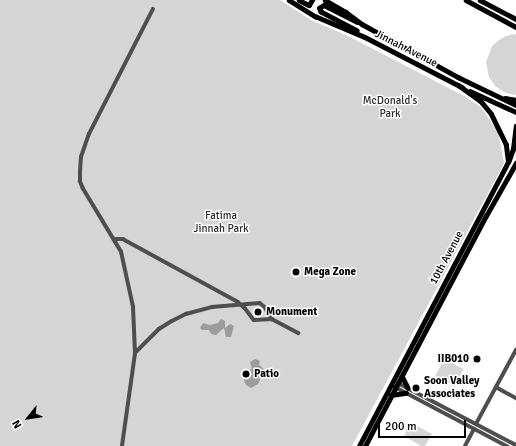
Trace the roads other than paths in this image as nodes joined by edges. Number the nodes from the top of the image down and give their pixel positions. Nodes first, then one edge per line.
1 (289, 0) edge
2 (299, 0) edge
3 (312, 0) edge
4 (325, 0) edge
5 (466, 0) edge
6 (480, 0) edge
7 (153, 9) dead end
8 (516, 18) edge
9 (362, 24) junction
10 (516, 27) edge
11 (364, 37) junction
12 (459, 86) junction
13 (490, 94) junction
14 (516, 100) edge
15 (516, 105) edge
16 (516, 112) edge
17 (516, 126) edge
18 (508, 162) junction
19 (516, 163) edge
20 (115, 240) junction
21 (460, 252) junction
22 (466, 255) junction
23 (243, 305) junction
24 (272, 318) junction
25 (298, 333) dead end
26 (516, 350) edge
27 (135, 353) junction
28 (515, 356) edge
29 (402, 376) junction
30 (397, 385) junction
31 (496, 387) junction
32 (407, 390) junction
33 (391, 395) junction
34 (516, 398) edge
35 (476, 424) junction
36 (474, 429) junction
37 (367, 436) junction
38 (516, 445) edge
39 (122, 446) edge
40 (359, 446) edge
41 (365, 446) edge
42 (466, 446) edge
43 (507, 446) edge

1 - 11 main road, Jinnah Avenue
2 - 3 main road
4 - 9 main road, Jinnah Avenue
5 - 10 main road
6 - 8 main road
7 - 20 street
9 - 11 main road
9 - 13 main road, Jinnah Avenue
11 - 12 main road, Jinnah Avenue
12 - 16 main road, Jinnah Avenue
12 - 18 main road
13 - 14 main road
13 - 15 main road, Jinnah Avenue
17 - 18 main road, 10th Avenue
18 - 21 main road, 10th Avenue
19 - 22 main road, 10th Avenue
20 - 23 street
20 - 27 street
21 - 22 main road
21 - 37 main road, 10th Avenue
22 - 29 main road, 10th Avenue
23 - 24 street
23 - 24 street
23 - 27 street
24 - 25 street
26 - 28 street
27 - 39 street
28 - 31 street
29 - 30 main road, 10th Avenue
29 - 32 main road
30 - 32 street
30 - 33 main road, 10th Avenue
31 - 34 street
31 - 35 street
32 - 33 main road
32 - 35 street
32 - 36 street
33 - 37 main road, 10th Avenue
35 - 38 street
36 - 42 street
36 - 43 street
37 - 40 main road, 10th Avenue
37 - 41 main road, 10th Avenue

